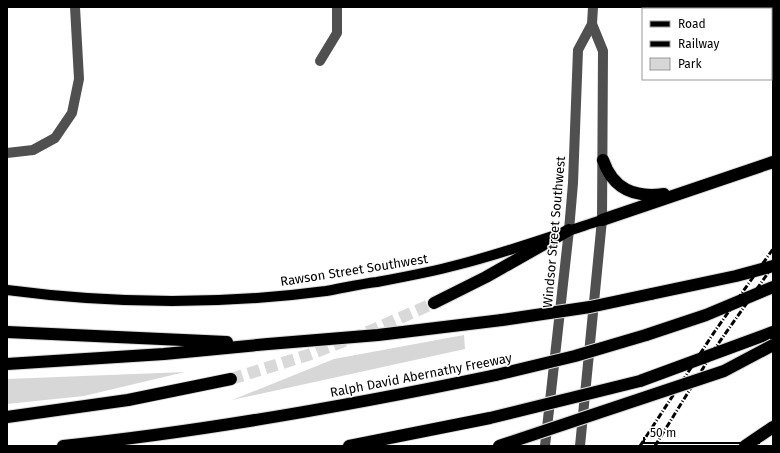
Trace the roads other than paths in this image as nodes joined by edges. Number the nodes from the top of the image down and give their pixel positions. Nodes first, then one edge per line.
1 (75, 7) edge
2 (337, 7) edge
3 (593, 7) edge
4 (592, 24) junction
5 (320, 61) dead end
6 (7, 153) edge
7 (603, 160) junction
8 (773, 162) edge
9 (685, 191) junction
10 (602, 220) junction
11 (569, 230) junction
12 (773, 266) edge
13 (773, 287) edge
14 (7, 290) edge
15 (434, 303) tunnel mouth
16 (7, 332) edge
17 (773, 332) edge
18 (268, 344) junction
19 (773, 345) edge
20 (7, 364) edge
21 (231, 379) tunnel mouth
22 (7, 417) edge
23 (773, 427) edge
24 (63, 446) edge
25 (350, 446) edge
26 (499, 446) edge
27 (545, 446) edge
28 (580, 446) edge
29 (745, 446) edge

1 - 6 street
2 - 5 street
3 - 4 street, Windsor Street Southwest
4 - 7 street, Windsor Street Southwest
4 - 11 street, Windsor Street Southwest
7 - 9 highway
7 - 10 street, Windsor Street Southwest
8 - 9 highway
9 - 10 highway
10 - 11 main road, Rawson Street Southwest
10 - 28 street, Windsor Street Southwest
11 - 14 main road, Rawson Street Southwest
11 - 15 highway
11 - 27 street, Windsor Street Southwest
12 - 18 highway, bridge
13 - 24 highway, Ralph David Abernathy Freeway, bridge
16 - 18 highway
17 - 25 highway, bridge
18 - 20 highway
19 - 26 highway, bridge
21 - 22 highway
23 - 29 highway

